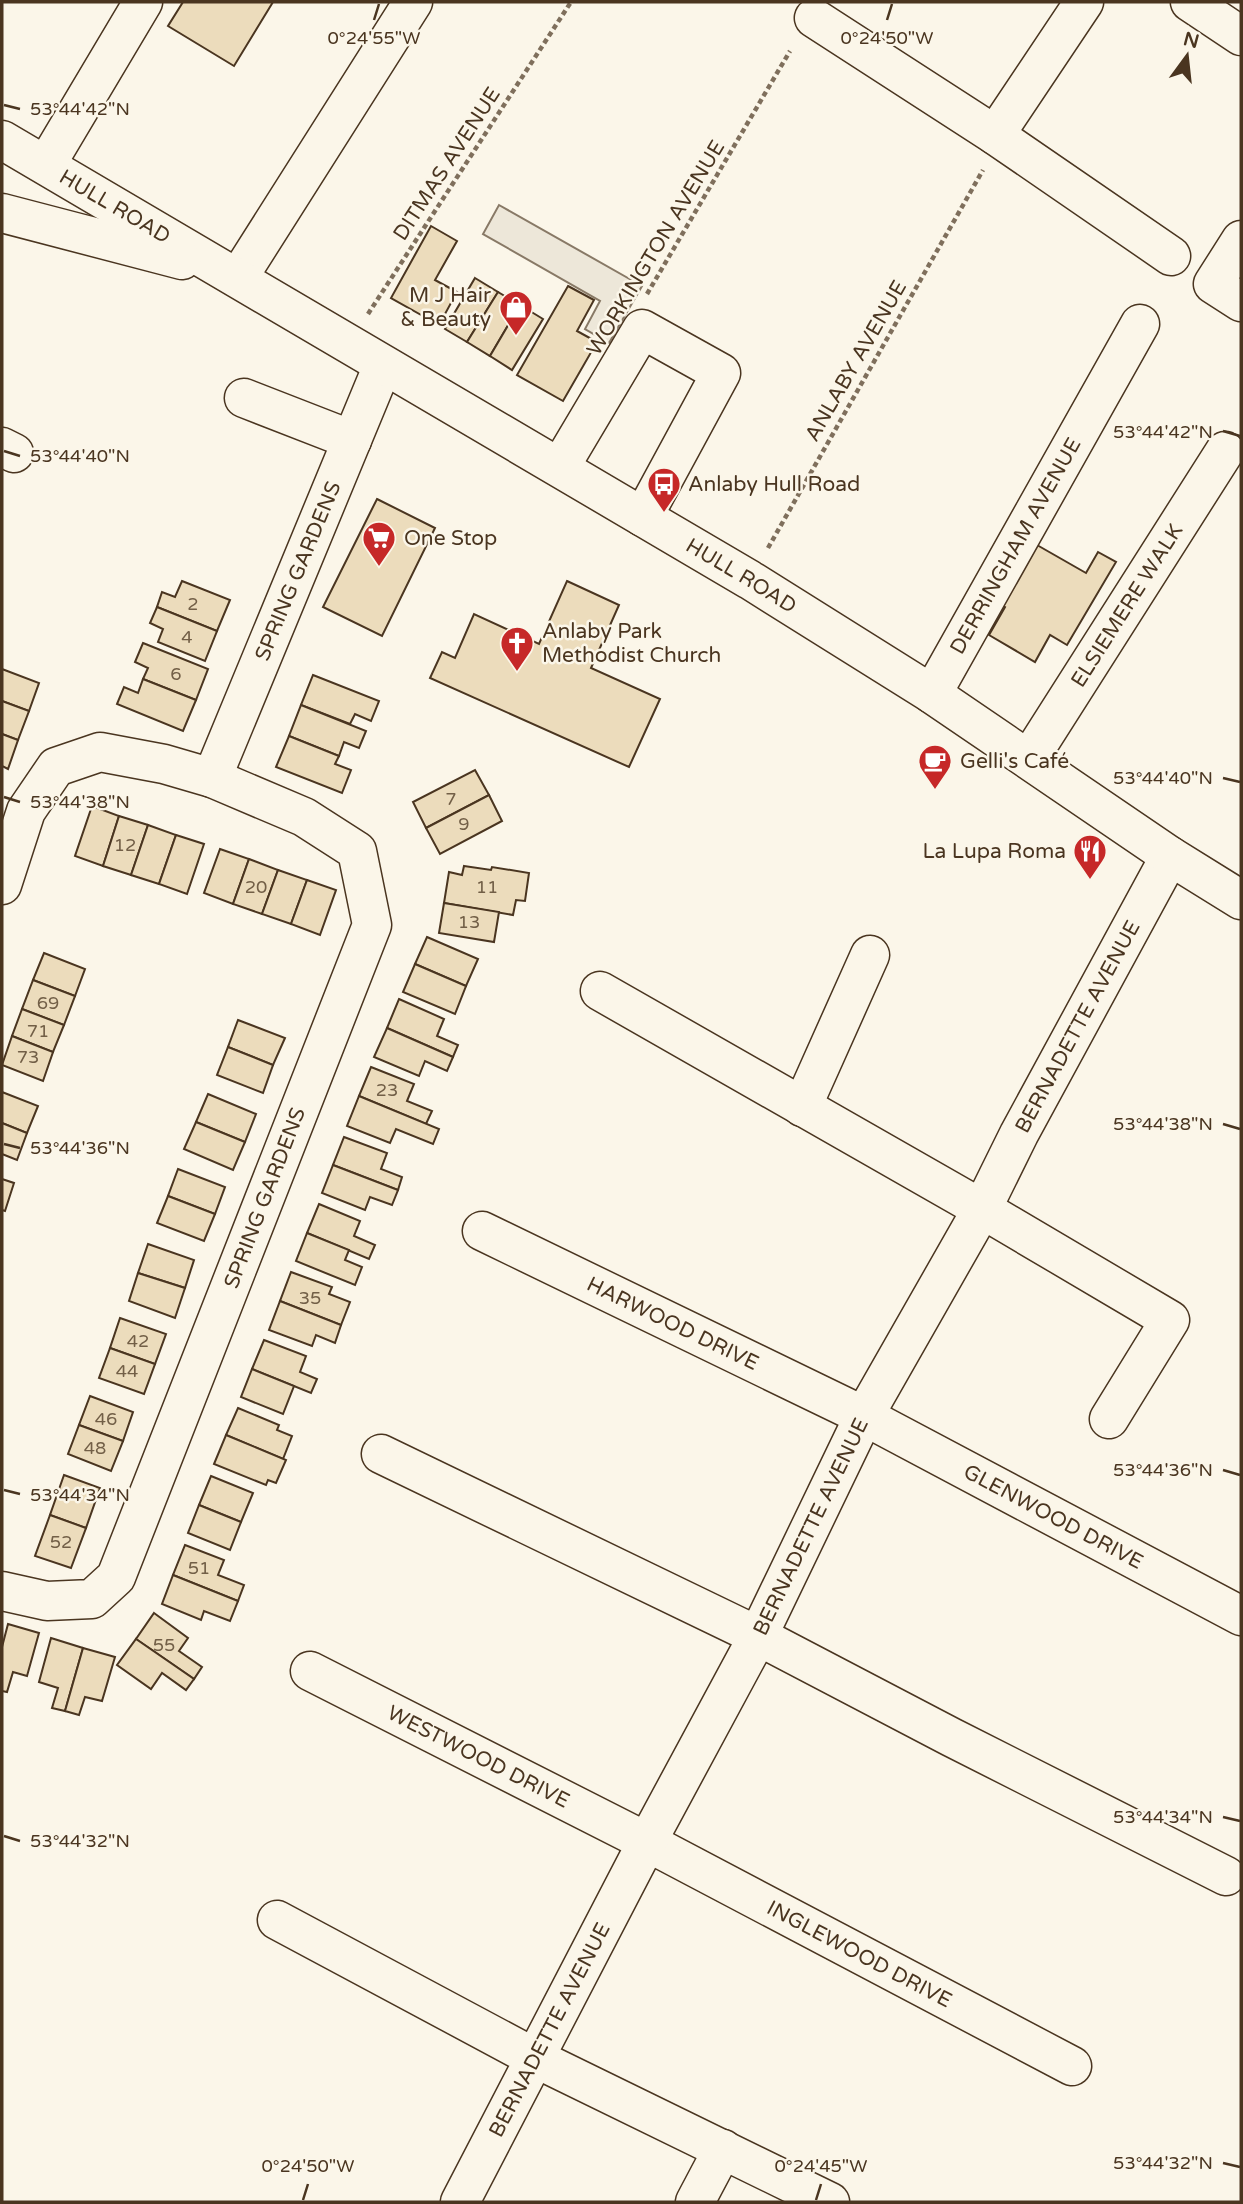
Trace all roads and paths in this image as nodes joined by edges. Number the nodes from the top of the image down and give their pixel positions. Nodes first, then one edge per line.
1 (143, 2) edge
2 (414, 2) edge
3 (571, 2) edge
4 (1084, 2) edge
5 (814, 19) dead end
6 (790, 51) dead end
7 (2, 140) edge
8 (989, 152) junction
9 (46, 165) junction
10 (3, 220) edge
11 (1241, 240) edge
12 (1171, 256) dead end
13 (233, 275) junction
14 (1241, 302) edge
15 (641, 304) dead end
16 (1140, 324) dead end
17 (348, 344) junction
18 (383, 365) junction
19 (244, 398) dead end
20 (352, 440) junction
21 (1225, 451) dead end
22 (561, 467) junction
23 (643, 517) junction
24 (750, 580) junction
25 (932, 694) junction
26 (1029, 758) junction
27 (212, 778) junction
28 (1170, 856) junction
29 (2, 885) edge
30 (1241, 900) edge
31 (870, 955) dead end
32 (600, 992) dead end
33 (802, 1107) junction
34 (982, 1209) junction
35 (482, 1231) dead end
36 (864, 1416) junction
37 (1110, 1419) dead end
38 (381, 1454) dead end
39 (2, 1591) edge
40 (1241, 1616) edge
41 (758, 1636) junction
42 (310, 1671) dead end
43 (647, 1842) junction
44 (1226, 1876) dead end
45 (277, 1920) dead end
46 (535, 2058) junction
47 (1072, 2066) dead end
48 (723, 2149) junction
49 (460, 2202) edge
50 (695, 2202) edge
51 (830, 2202) edge

1 - 9 street
2 - 13 street
3 - 17 path, DITMAS AVENUE
4 - 8 street
5 - 8 street
6 - 15 path, WORKINGTON AVENUE
7 - 9 street, HULL ROAD
8 - 12 street
8 - 24 path, ANLABY AVENUE
9 - 13 street, HULL ROAD
10 - 13 street, HULL ROAD
11 - 14 street
13 - 17 street, HULL ROAD
16 - 25 street, DERRINGHAM AVENUE
17 - 18 street, HULL ROAD
18 - 20 street, SPRING GARDENS
18 - 22 street, HULL ROAD
19 - 20 street
20 - 27 street, SPRING GARDENS
21 - 26 street, ELSIEMERE WALK
22 - 23 street, HULL ROAD
22 - 23 street
23 - 24 street, HULL ROAD
24 - 25 street, HULL ROAD
25 - 26 street, HULL ROAD
26 - 28 street, HULL ROAD
27 - 29 street, SPRING GARDENS
27 - 39 street, SPRING GARDENS
28 - 30 street, HULL ROAD
28 - 34 street, BERNADETTE AVENUE
31 - 33 street
32 - 33 street
33 - 34 street
34 - 36 street, BERNADETTE AVENUE
34 - 37 street
35 - 36 street, HARWOOD DRIVE
36 - 40 street, GLENWOOD DRIVE
36 - 41 street, BERNADETTE AVENUE
38 - 41 street
41 - 43 street, BERNADETTE AVENUE
41 - 44 street
42 - 43 street, WESTWOOD DRIVE
43 - 46 street, BERNADETTE AVENUE
43 - 47 street, INGLEWOOD DRIVE
45 - 46 street
46 - 48 street
46 - 49 street, BERNADETTE AVENUE
48 - 50 street
48 - 51 street

